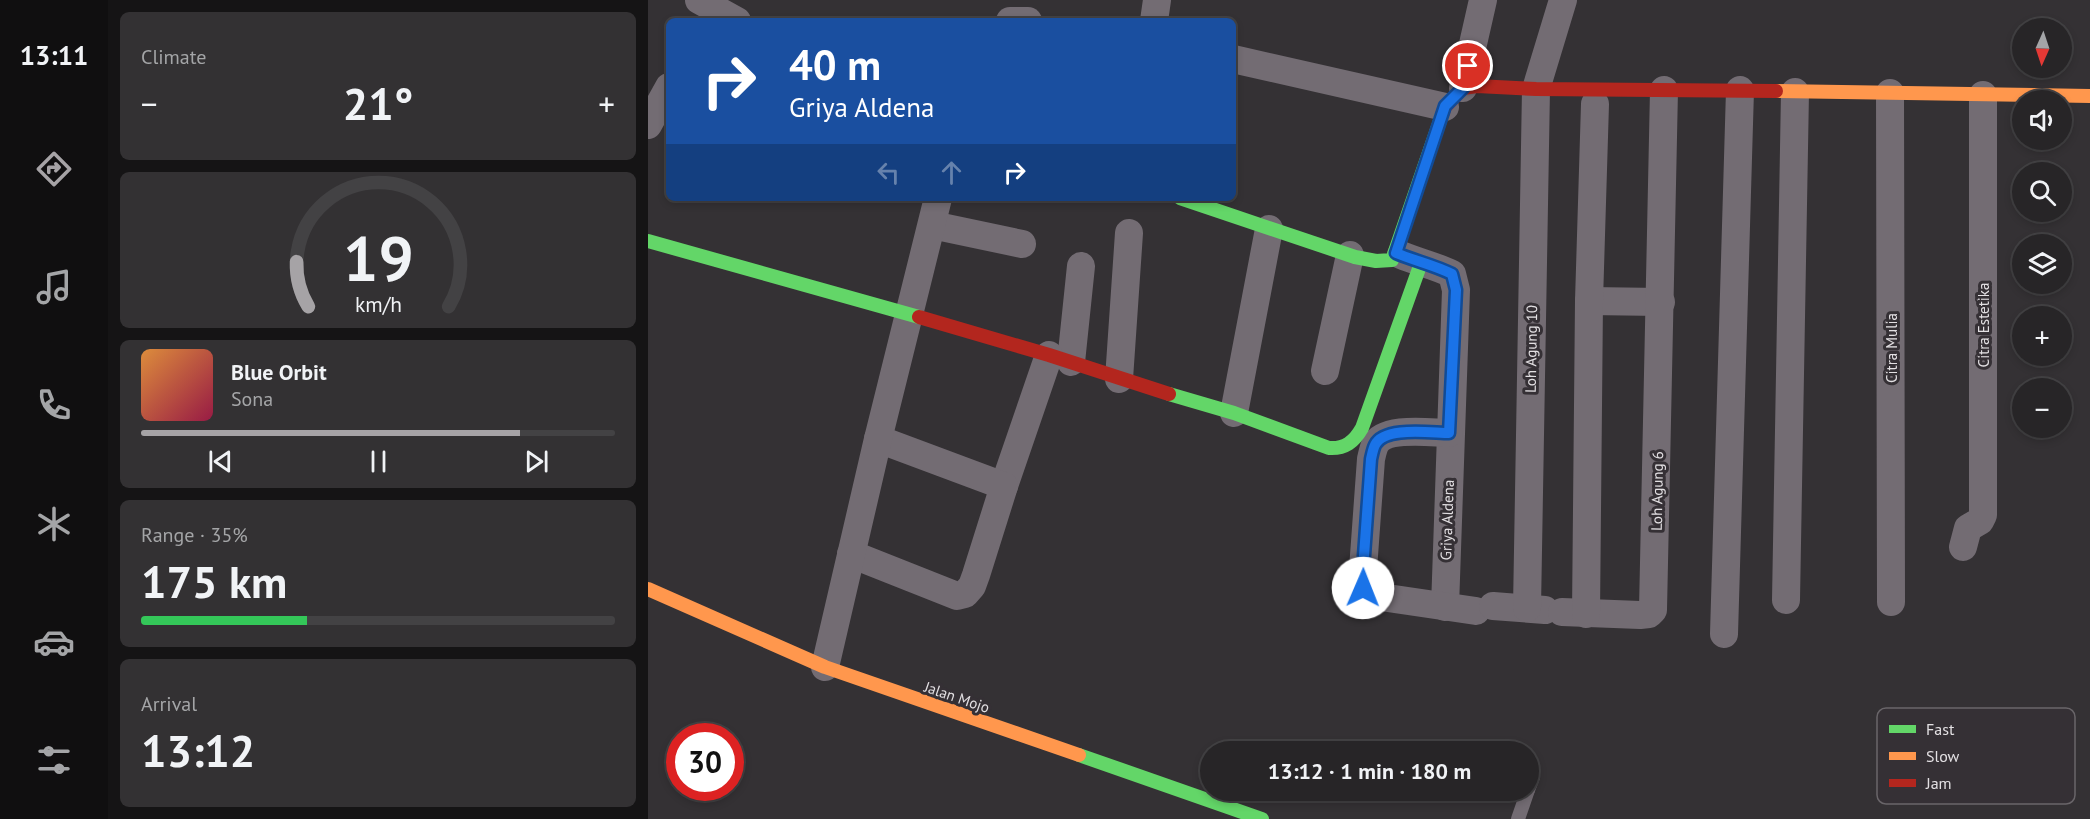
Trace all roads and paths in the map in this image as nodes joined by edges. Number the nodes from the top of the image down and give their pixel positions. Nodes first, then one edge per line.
1 (1157, 0) edge
2 (1483, 0) edge
3 (1563, 0) edge
4 (706, 9) edge
5 (729, 18) edge
6 (1154, 18) edge
7 (1236, 60) edge
8 (1536, 89) junction
9 (1664, 90) junction
10 (1740, 90) junction
11 (666, 92) edge
12 (1795, 92) junction
13 (1890, 93) junction
14 (1983, 95) junction
15 (2090, 96) edge
16 (1454, 97) junction
17 (1595, 104) dead end
18 (648, 125) edge
19 (1188, 201) edge
20 (935, 211) edge
21 (1269, 230) junction
22 (1129, 233) dead end
23 (648, 241) edge
24 (1022, 244) dead end
25 (1350, 255) junction
26 (1409, 258) junction
27 (1081, 266) dead end
28 (1589, 301) junction
29 (1661, 302) junction
30 (910, 314) junction
31 (1060, 359) junction
32 (1325, 371) dead end
33 (1119, 379) junction
34 (1234, 413) junction
35 (1449, 433) junction
36 (878, 439) junction
37 (1004, 486) junction
38 (1963, 547) dead end
39 (851, 554) junction
40 (648, 589) edge
41 (1786, 600) dead end
42 (1891, 603) dead end
43 (1445, 607) junction
44 (1556, 611) junction
45 (1724, 634) dead end
46 (825, 667) junction
47 (1525, 801) edge
48 (1262, 819) edge
49 (1518, 819) edge

1 - 6 street
2 - 16 street
3 - 8 street, Loh Agung 10
4 - 5 street
7 - 16 street
8 - 9 street
8 - 16 street
8 - 44 street, Loh Agung 10
9 - 10 street
9 - 29 street, Loh Agung 6
10 - 12 street
10 - 45 street
11 - 18 street
12 - 13 street
12 - 41 street
13 - 14 street
13 - 42 street, Citra Mulia
14 - 15 street
14 - 38 street, Citra Estetika
16 - 26 street
17 - 28 street
19 - 21 street
20 - 24 street
20 - 30 street
21 - 25 street
21 - 34 street
22 - 33 street
23 - 30 street
25 - 26 street
25 - 32 street
26 - 34 street
26 - 35 street, Griya Aldena
27 - 31 street
28 - 29 street
28 - 44 street
29 - 44 street, Loh Agung 6
30 - 31 street
30 - 36 street
31 - 33 street
31 - 37 street
33 - 34 street
35 - 43 street, Griya Aldena
35 - 43 street
36 - 37 street
36 - 39 street
37 - 39 street
39 - 46 street
40 - 46 street, Jalan Mojo
43 - 44 street
46 - 48 street, Jalan Mojo
47 - 49 lane

